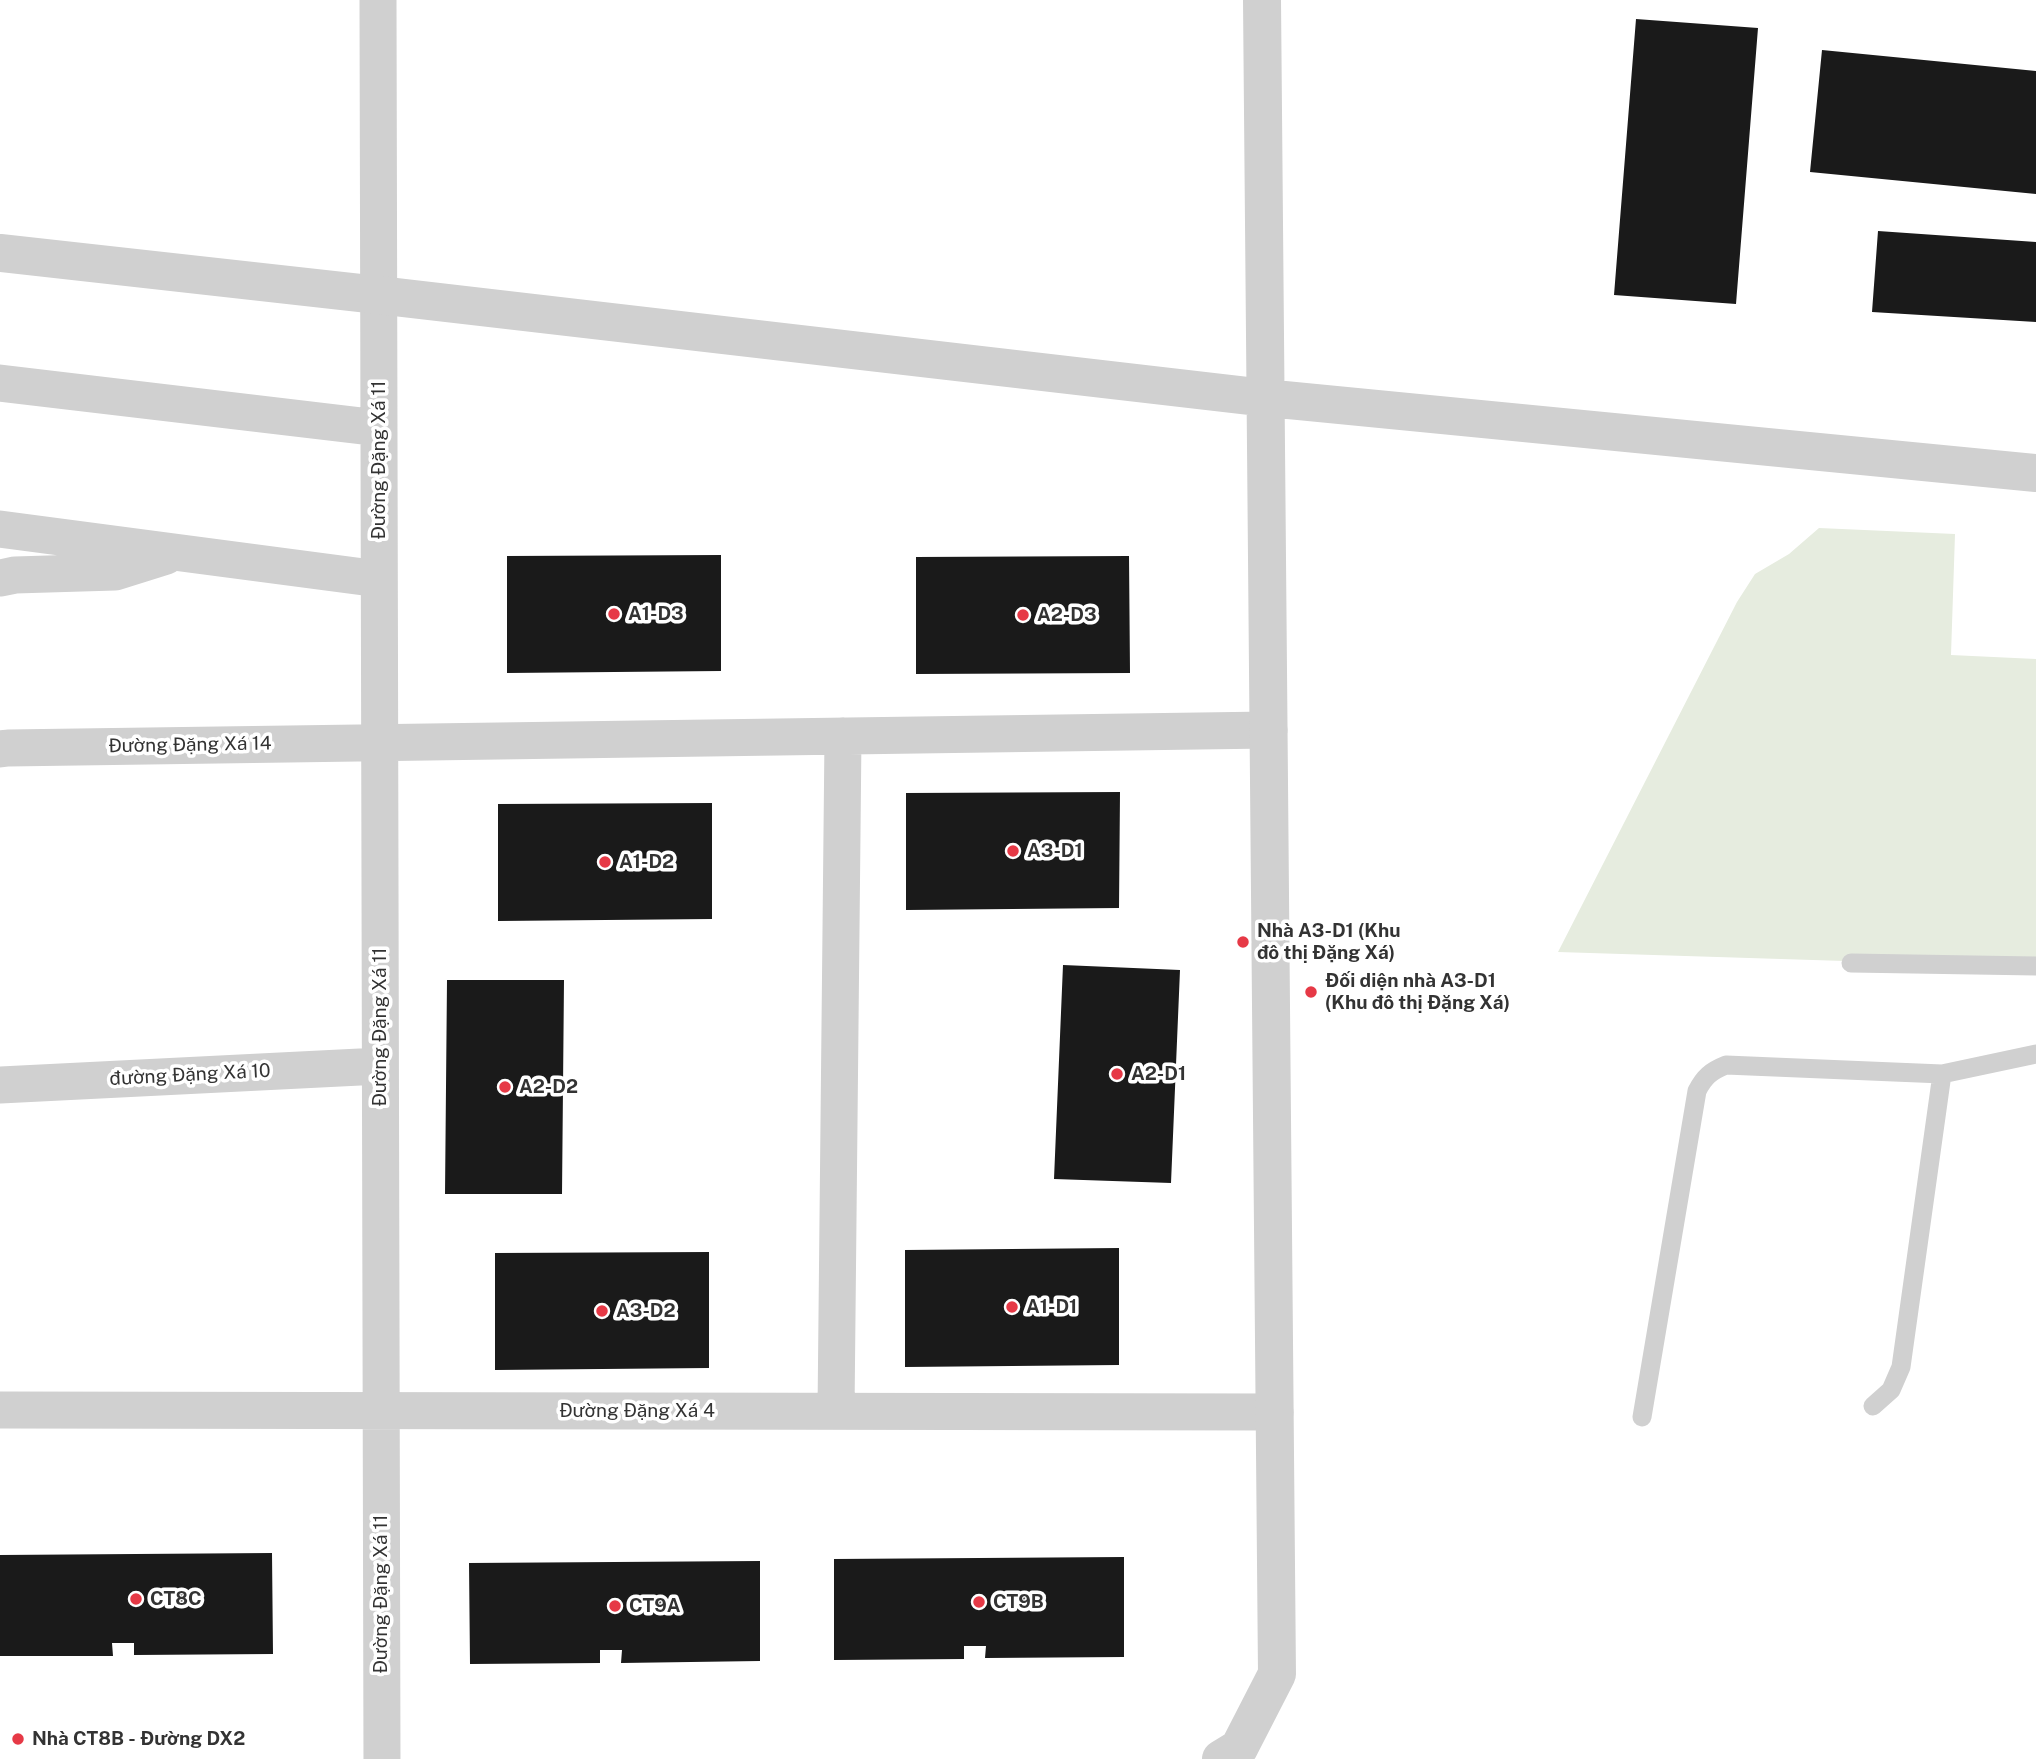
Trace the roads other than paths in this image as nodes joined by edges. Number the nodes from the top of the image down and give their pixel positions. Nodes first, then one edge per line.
1 (378, 0) edge
2 (1262, 0) edge
3 (0, 253) edge
4 (378, 295) junction
5 (0, 383) edge
6 (1266, 398) junction
7 (379, 428) junction
8 (2036, 473) edge
9 (0, 529) edge
10 (174, 553) junction
11 (0, 578) edge
12 (379, 579) junction
13 (1269, 730) junction
14 (843, 736) junction
15 (379, 743) junction
16 (0, 749) edge
17 (1851, 963) dead end
18 (2036, 966) edge
19 (2036, 1054) edge
20 (380, 1066) junction
21 (1942, 1074) junction
22 (0, 1085) edge
23 (1873, 1406) dead end
24 (0, 1410) edge
25 (381, 1410) junction
26 (836, 1411) junction
27 (1275, 1412) junction
28 (1642, 1417) dead end
29 (382, 1759) edge
30 (1221, 1759) edge

1 - 4 street, Đường Đặng Xá 11
2 - 6 street
3 - 4 street
4 - 6 street
4 - 7 street, Đường Đặng Xá 11
5 - 7 street
6 - 8 street
6 - 13 street
7 - 12 street, Đường Đặng Xá 11
9 - 10 street
10 - 11 street
10 - 12 street
12 - 15 street, Đường Đặng Xá 11
13 - 14 street, Đường Đặng Xá 14
13 - 27 street
14 - 15 street, Đường Đặng Xá 14
14 - 26 street
15 - 16 street, Đường Đặng Xá 14
15 - 20 street, Đường Đặng Xá 11
17 - 18 lane
19 - 21 lane
20 - 22 street, đường Đặng Xá 10
20 - 25 street, Đường Đặng Xá 11
21 - 23 lane
21 - 28 lane
24 - 25 street, Đường Đặng Xá 4
25 - 26 street, Đường Đặng Xá 4
25 - 29 street, Đường Đặng Xá 11
26 - 27 street, Đường Đặng Xá 4
27 - 30 street

